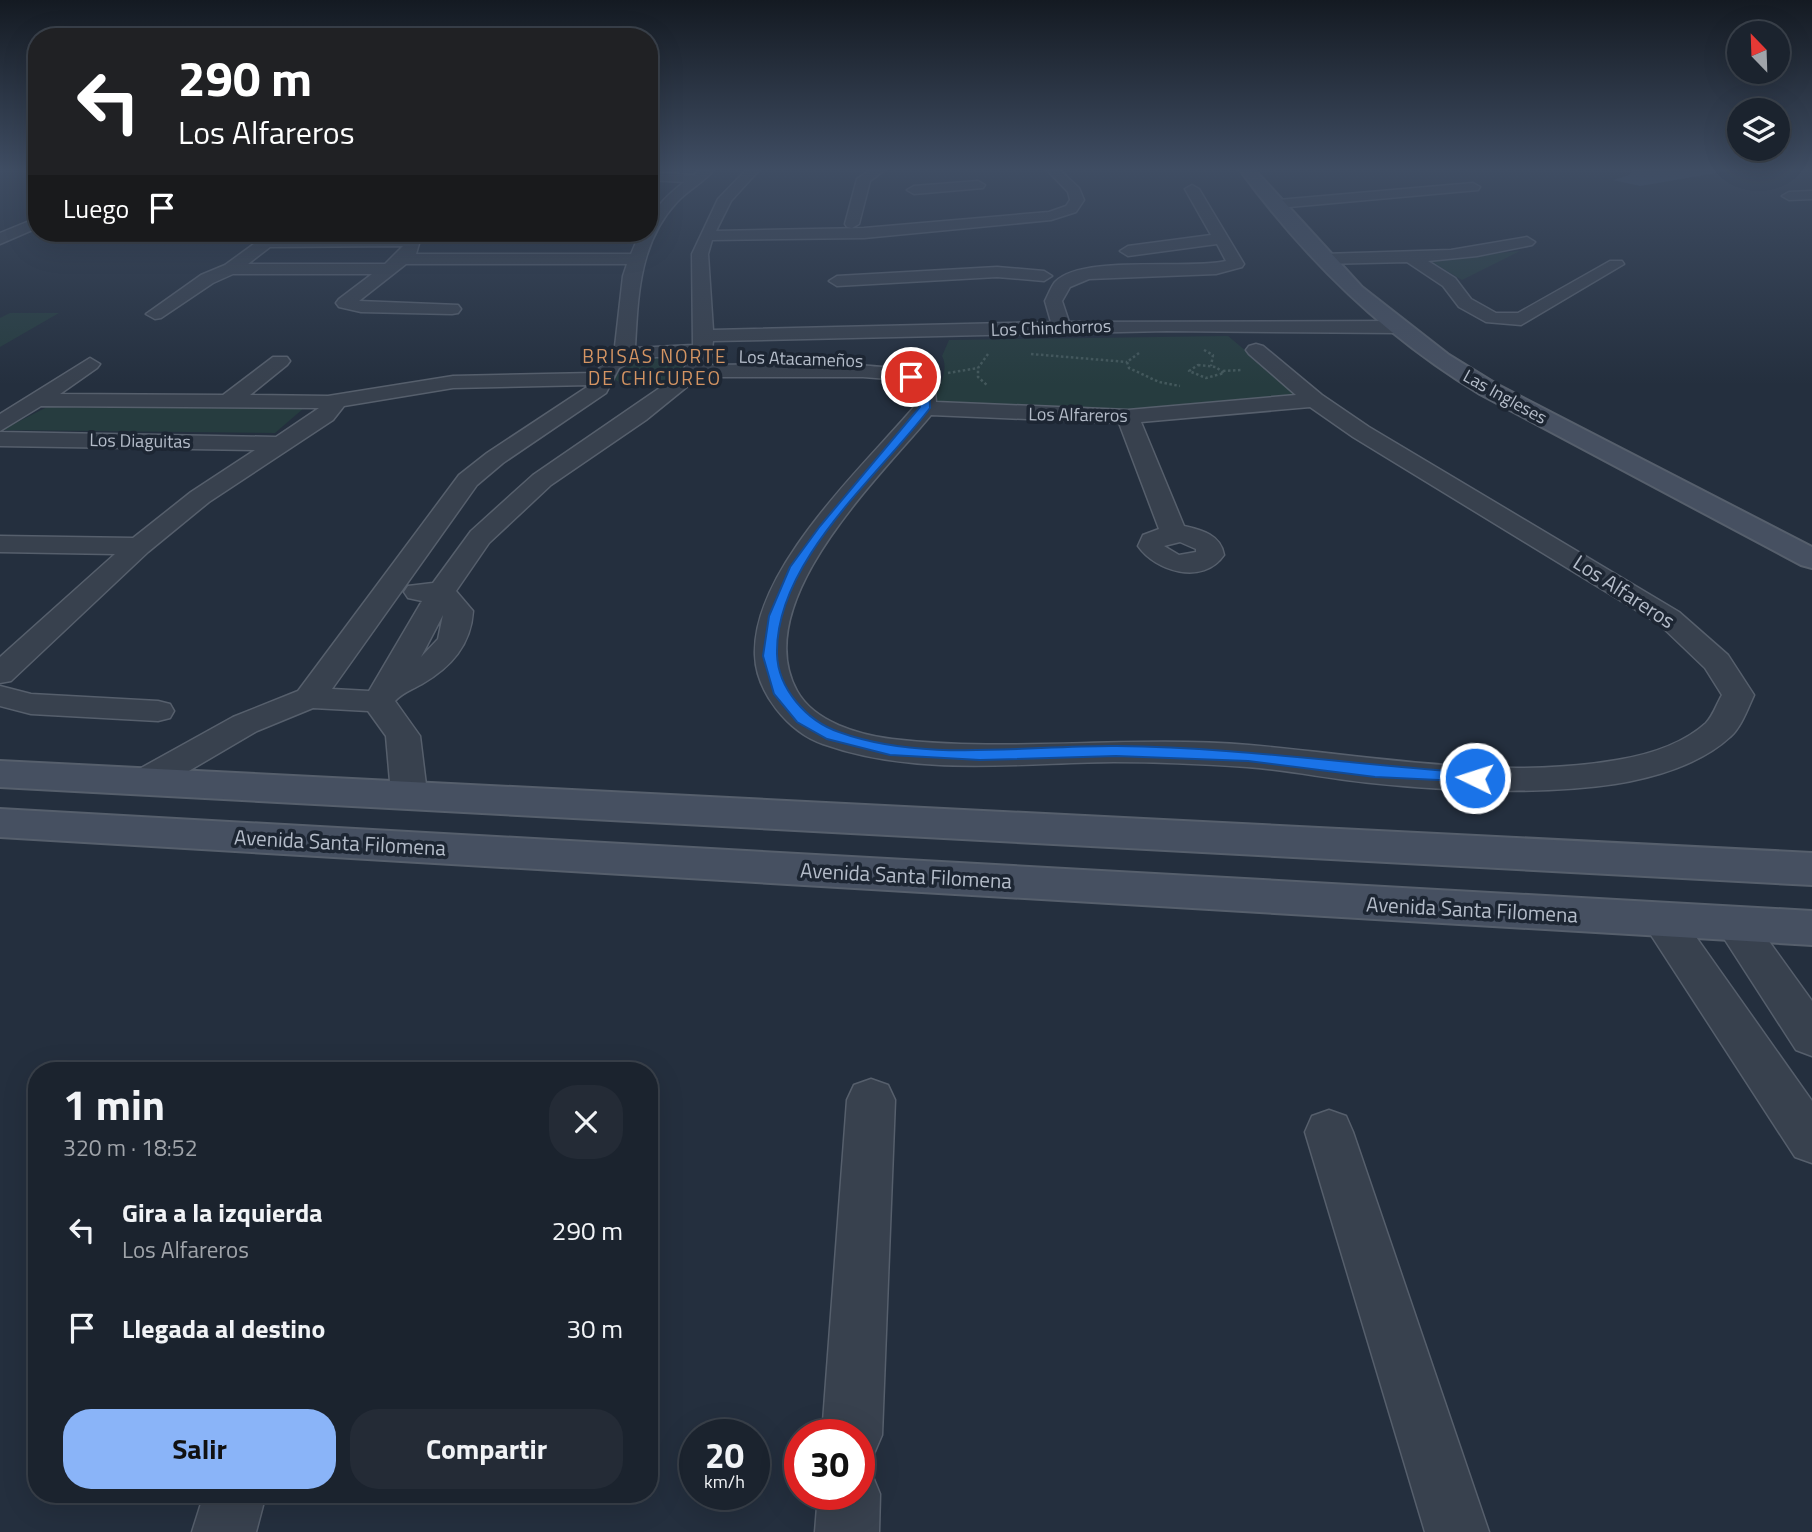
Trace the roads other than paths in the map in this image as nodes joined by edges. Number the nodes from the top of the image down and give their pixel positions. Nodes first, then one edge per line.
1 (705, 241) edge
2 (1309, 241) edge
3 (267, 242) edge
4 (321, 242) edge
5 (644, 242) edge
6 (1527, 242) dead end
7 (1224, 243) joint
8 (405, 251) edge
9 (1115, 253) dead end
10 (638, 255) junction
11 (1412, 258) junction
12 (1323, 259) junction
13 (1616, 264) dead end
14 (1094, 265) junction
15 (231, 269) junction
16 (1044, 276) junction
17 (837, 281) dead end
18 (452, 309) dead end
19 (1031, 312) junction
20 (155, 314) dead end
21 (1398, 327) junction
22 (1062, 328) junction
23 (1255, 349) dead end
24 (700, 353) junction
25 (624, 358) junction
26 (280, 361) dead end
27 (90, 363) dead end
28 (673, 387) junction
29 (611, 388) junction
30 (39, 400) junction
31 (1314, 400) junction
32 (230, 401) junction
33 (327, 408) junction
34 (925, 408) junction
35 (1128, 417) junction
36 (0, 424) edge
37 (0, 439) edge
38 (281, 444) junction
39 (1174, 534) dead end
40 (0, 544) edge
41 (139, 545) junction
42 (1812, 559) edge
43 (390, 591) junction
44 (440, 592) junction
45 (0, 674) edge
46 (382, 695) junction
47 (0, 696) edge
48 (309, 698) junction
49 (158, 711) dead end
50 (0, 774) edge
51 (145, 781) junction
52 (409, 793) junction
53 (729, 813) junction
54 (0, 823) edge
55 (712, 865) junction
56 (1812, 869) edge
57 (1663, 921) junction
58 (1736, 926) junction
59 (1812, 928) edge
60 (1812, 1037) edge
61 (871, 1100) dead end
62 (1329, 1132) dead end
63 (1812, 1141) edge
64 (853, 1419) edge
65 (232, 1503) edge
66 (848, 1510) edge
67 (224, 1532) edge
68 (847, 1532) edge
69 (1457, 1532) edge

1 - 24 street
2 - 12 street, Las Ingleses
3 - 15 street
4 - 8 street
5 - 10 street
6 - 11 street
7 - 9 street
7 - 14 street
8 - 10 street
8 - 15 street
8 - 18 street
10 - 25 street
11 - 12 street
11 - 13 street
12 - 21 street, Las Ingleses
14 - 16 street
14 - 22 street
15 - 20 street
16 - 17 street
16 - 19 street
19 - 22 street, Los Chinchorros
19 - 24 street, Los Chinchorros
21 - 22 street, Los Chinchorros
21 - 42 street, Las Ingleses
23 - 31 street, Los Alfareros
24 - 25 street
24 - 28 street
24 - 34 street, Los Atacameños
25 - 29 street
26 - 32 street
27 - 30 street
28 - 29 street, Los Diaguitas
28 - 44 street
29 - 33 street, Los Diaguitas
29 - 43 street
30 - 32 street, Los Diaguitas
30 - 36 street
31 - 34 street, Los Alfareros
31 - 35 street, Los Alfareros
32 - 33 street, Los Diaguitas
33 - 38 street, Los Diaguitas
34 - 35 street, Los Alfareros
35 - 39 street
37 - 38 street, Los Diaguitas
38 - 41 street, Los Diaguitas
40 - 41 street
41 - 45 street, Los Diaguitas
43 - 44 street
43 - 48 street
44 - 46 street
46 - 48 street
46 - 52 street
47 - 49 street
48 - 51 street
50 - 51 street
51 - 52 street
52 - 53 street
53 - 55 street
53 - 56 street
54 - 55 street, Avenida Santa Filomena
55 - 57 street, Avenida Santa Filomena
57 - 58 street, Avenida Santa Filomena
57 - 63 street
58 - 59 street, Avenida Santa Filomena
58 - 60 street
61 - 64 street
62 - 69 street
65 - 67 street
66 - 68 street

